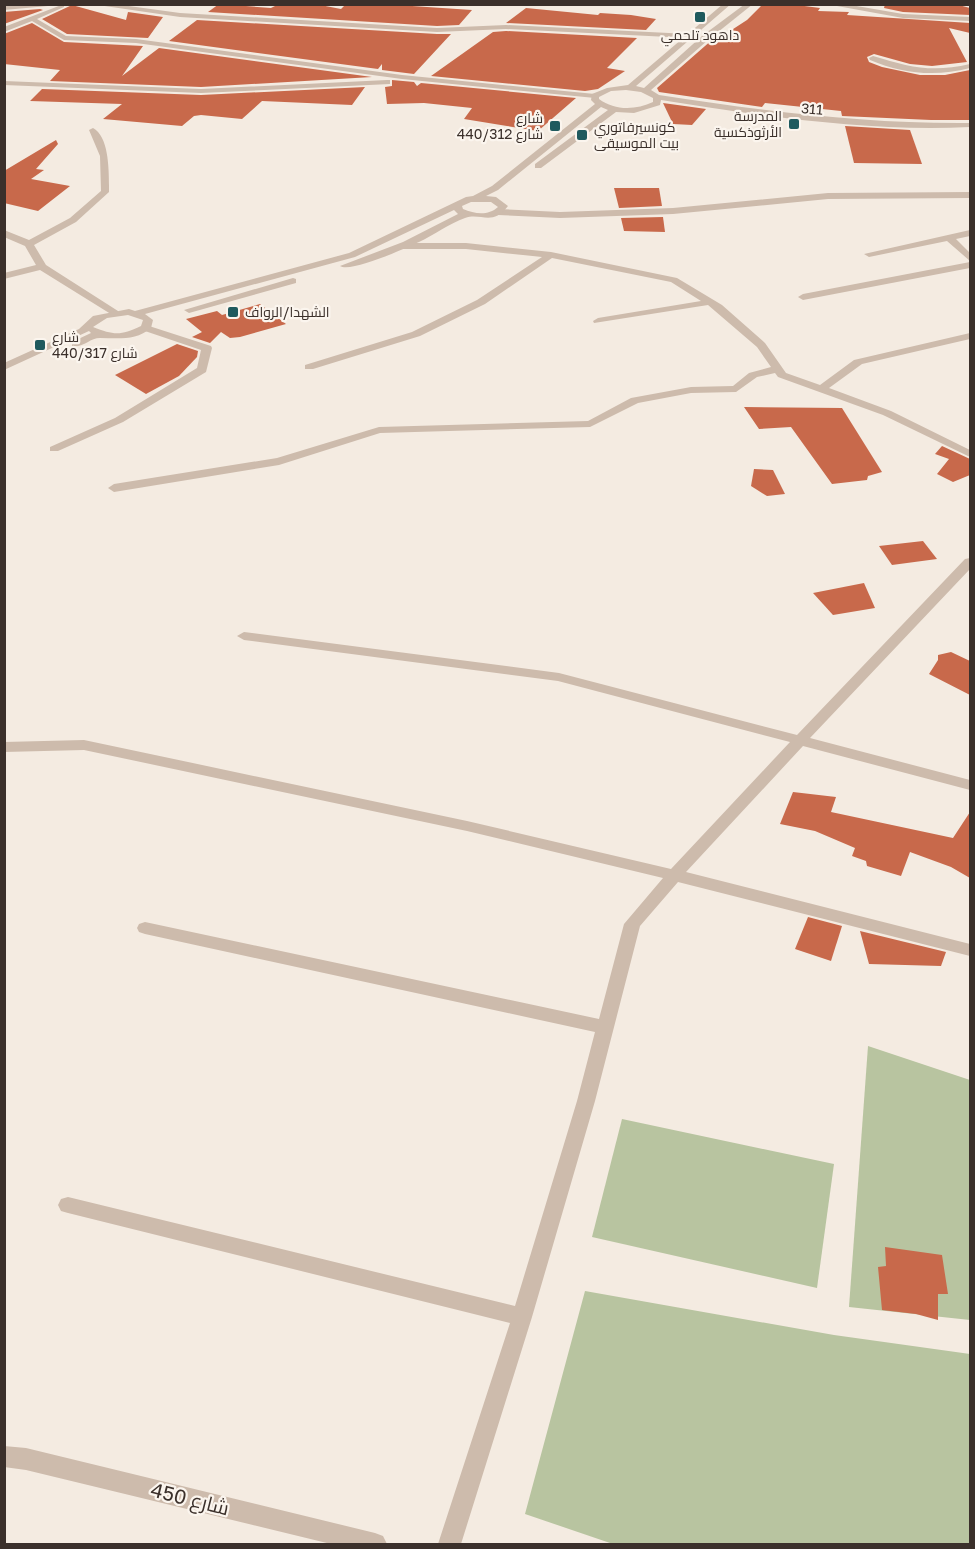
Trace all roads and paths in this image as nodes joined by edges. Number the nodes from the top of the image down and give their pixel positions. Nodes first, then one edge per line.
1 (94, 4) edge
2 (728, 4) edge
3 (750, 4) edge
4 (829, 4) edge
5 (64, 5) edge
6 (4, 8) edge
7 (33, 19) junction
8 (970, 19) edge
9 (4, 30) edge
10 (689, 36) junction
11 (873, 58) dead end
12 (970, 66) edge
13 (416, 78) junction
14 (4, 83) edge
15 (629, 88) junction
16 (645, 91) junction
17 (657, 97) junction
18 (597, 100) junction
19 (652, 106) junction
20 (615, 109) junction
21 (970, 126) edge
22 (93, 130) dead end
23 (970, 131) edge
24 (970, 195) edge
25 (476, 198) junction
26 (499, 201) junction
27 (457, 205) junction
28 (498, 212) junction
29 (465, 214) junction
30 (4, 233) edge
31 (970, 233) edge
32 (949, 237) junction
33 (29, 244) junction
34 (403, 246) junction
35 (869, 254) dead end
36 (551, 255) junction
37 (970, 258) edge
38 (970, 265) edge
39 (42, 267) junction
40 (4, 276) edge
41 (803, 297) dead end
42 (710, 302) junction
43 (114, 313) junction
44 (138, 313) junction
45 (598, 321) dead end
46 (91, 324) junction
47 (147, 324) junction
48 (98, 334) junction
49 (970, 336) edge
50 (4, 367) edge
51 (309, 367) dead end
52 (778, 369) junction
53 (4, 376) edge
54 (821, 389) junction
55 (54, 449) dead end
56 (970, 454) edge
57 (114, 488) dead end
58 (970, 562) edge
59 (244, 636) dead end
60 (800, 739) junction
61 (4, 747) edge
62 (970, 785) edge
63 (674, 875) junction
64 (145, 928) dead end
65 (970, 951) edge
66 (605, 1027) junction
67 (69, 1205) dead end
68 (522, 1317) junction
69 (4, 1456) edge
70 (375, 1545) edge
71 (449, 1545) edge

1 - 10 street
2 - 10 street
3 - 16 street
4 - 8 street
5 - 6 street
5 - 7 street
7 - 9 street
7 - 13 street
10 - 15 street
11 - 12 street
13 - 14 street
13 - 18 street
15 - 16 street, 311
15 - 18 street
16 - 17 street, 311
17 - 19 street
17 - 21 street, 311
18 - 20 street
18 - 25 street
19 - 20 street, 311
19 - 23 street, 311
20 - 26 street
22 - 33 street
24 - 28 street
25 - 26 street
25 - 27 street
26 - 28 street
27 - 29 street
27 - 44 street
28 - 29 street
29 - 34 street
30 - 33 street
31 - 32 street
32 - 35 street
32 - 37 street
33 - 39 street
34 - 36 street
34 - 47 street
36 - 42 street
36 - 51 street
38 - 41 street
39 - 40 street
39 - 43 street
42 - 45 street
42 - 52 street
43 - 44 street
43 - 46 street
44 - 47 street
46 - 48 street
46 - 50 street
47 - 48 street
47 - 55 street
48 - 53 street
49 - 54 street
52 - 54 street
52 - 57 street
54 - 56 street
58 - 60 street
59 - 60 street
60 - 62 street
60 - 63 street
61 - 63 street
63 - 65 street
63 - 66 street
64 - 66 street
66 - 68 street
67 - 68 street
68 - 71 street
69 - 70 street, شارع 450

